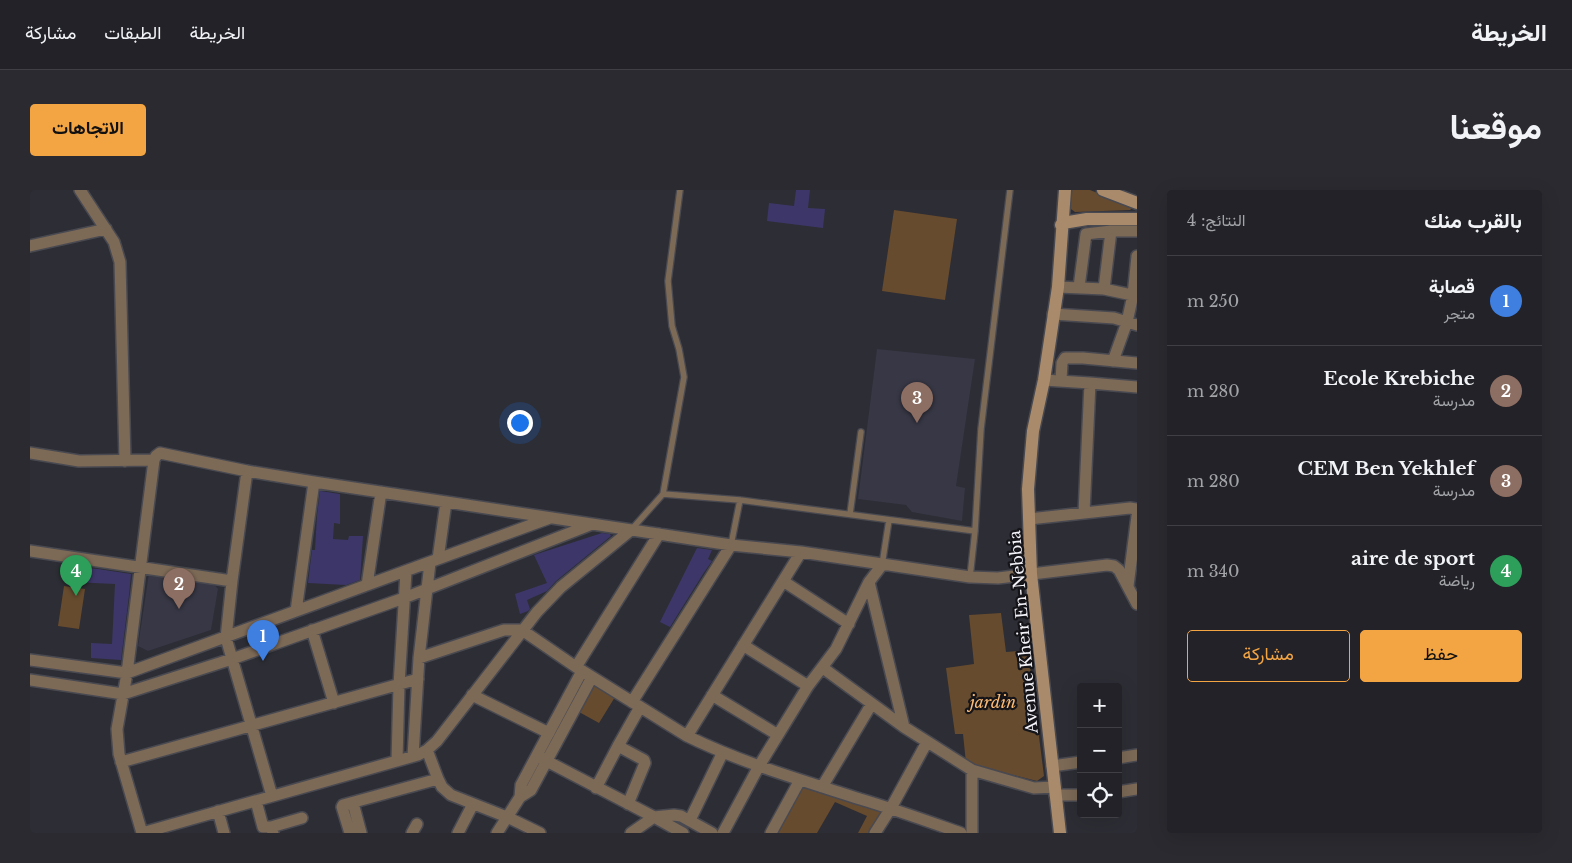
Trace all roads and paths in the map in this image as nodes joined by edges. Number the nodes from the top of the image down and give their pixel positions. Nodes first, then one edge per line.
1 (80, 190) edge
2 (680, 190) edge
3 (1010, 190) edge
4 (1064, 190) edge
5 (1103, 190) edge
6 (1137, 203) edge
7 (1137, 219) edge
8 (1061, 225) junction
9 (106, 229) junction
10 (1111, 231) junction
11 (1137, 231) edge
12 (30, 246) edge
13 (1137, 256) edge
14 (1058, 287) junction
15 (1079, 287) junction
16 (1104, 289) junction
17 (1135, 296) edge
18 (1053, 314) junction
19 (1132, 323) edge
20 (1113, 361) junction
21 (1137, 363) edge
22 (1044, 380) junction
23 (1062, 380) junction
24 (1090, 383) junction
25 (1137, 387) edge
26 (861, 432) dead end
27 (30, 453) edge
28 (154, 460) junction
29 (125, 461) junction
30 (248, 471) junction
31 (314, 482) junction
32 (381, 492) junction
33 (663, 494) junction
34 (740, 500) junction
35 (446, 502) junction
36 (1137, 511) edge
37 (1084, 513) junction
38 (850, 514) junction
39 (1137, 516) edge
40 (552, 518) junction
41 (1029, 519) junction
42 (889, 520) junction
43 (591, 524) junction
44 (631, 530) junction
45 (975, 531) junction
46 (659, 534) junction
47 (731, 545) junction
48 (30, 551) edge
49 (801, 552) junction
50 (434, 561) junction
51 (882, 565) junction
52 (140, 567) junction
53 (406, 572) junction
54 (1031, 574) junction
55 (970, 577) junction
56 (232, 581) junction
57 (783, 581) junction
58 (869, 582) junction
59 (367, 585) junction
60 (1128, 587) junction
61 (427, 590) junction
62 (404, 598) junction
63 (1137, 604) edge
64 (296, 611) junction
65 (849, 624) junction
66 (312, 630) junction
67 (522, 630) junction
68 (226, 638) junction
69 (743, 645) junction
70 (419, 658) junction
71 (232, 659) junction
72 (30, 660) edge
73 (823, 668) junction
74 (583, 672) junction
75 (126, 673) junction
76 (418, 679) junction
77 (30, 680) edge
78 (399, 685) junction
79 (808, 686) junction
80 (123, 694) junction
81 (472, 695) junction
82 (712, 695) junction
83 (334, 703) junction
84 (636, 704) junction
85 (871, 705) junction
86 (566, 714) junction
87 (252, 727) junction
88 (904, 727) junction
89 (549, 733) junction
90 (687, 736) junction
91 (778, 736) junction
92 (926, 742) junction
93 (618, 746) junction
94 (427, 750) junction
95 (723, 752) junction
96 (1137, 755) edge
97 (413, 756) junction
98 (1122, 757) edge
99 (542, 759) junction
100 (397, 761) junction
101 (121, 762) junction
102 (1077, 763) edge
103 (759, 766) junction
104 (1052, 766) junction
105 (972, 770) junction
106 (438, 779) junction
107 (800, 780) junction
108 (822, 787) junction
109 (596, 788) junction
110 (1137, 789) edge
111 (1055, 791) junction
112 (1122, 791) edge
113 (1077, 794) edge
114 (272, 796) junction
115 (256, 800) junction
116 (473, 804) junction
117 (628, 804) junction
118 (348, 805) junction
119 (891, 808) junction
120 (218, 811) junction
121 (507, 816) junction
122 (654, 817) junction
123 (302, 818) dead end
124 (690, 820) junction
125 (272, 830) edge
126 (947, 831) edge
127 (681, 832) edge
128 (142, 833) edge
129 (224, 833) edge
130 (350, 833) edge
131 (362, 833) edge
132 (458, 833) edge
133 (497, 833) edge
134 (540, 833) edge
135 (631, 833) edge
136 (712, 833) edge
137 (723, 833) edge
138 (771, 833) edge
139 (876, 833) edge
140 (961, 833) edge
141 (972, 833) edge
142 (1060, 833) edge

1 - 9 street
2 - 33 lane
3 - 45 lane
4 - 8 main road, Avenue Kheir En-Nebbia
5 - 6 main road
7 - 8 main road
8 - 14 main road, Avenue Kheir En-Nebbia
9 - 12 street
9 - 29 street
10 - 11 street
10 - 15 street
10 - 16 street
13 - 17 street
14 - 15 street
14 - 18 main road, Avenue Kheir En-Nebbia
15 - 16 street
16 - 17 street
17 - 19 street
18 - 19 street
18 - 22 main road, Avenue Kheir En-Nebbia
19 - 20 street
20 - 21 street
20 - 23 street
22 - 23 street
22 - 41 main road, Avenue Kheir En-Nebbia
23 - 24 street
24 - 25 street
24 - 37 street
26 - 38 lane
27 - 29 street
28 - 29 street
28 - 30 street
28 - 52 street
30 - 31 street
30 - 56 street
31 - 32 street
31 - 64 street
32 - 35 street
32 - 59 street
33 - 34 lane
33 - 44 lane
34 - 38 lane
34 - 47 lane
35 - 40 street
35 - 50 street
36 - 37 street
37 - 41 street
38 - 42 lane
39 - 60 street
40 - 43 street
40 - 50 street
41 - 54 main road, Avenue Kheir En-Nebbia
42 - 45 lane
42 - 51 lane
43 - 44 street
43 - 61 street
44 - 46 street
44 - 67 street
45 - 55 lane
46 - 47 street
46 - 74 street
47 - 49 street
47 - 84 street
48 - 52 street
49 - 51 street
49 - 57 street
50 - 53 street
50 - 61 street
51 - 55 street
51 - 58 street
52 - 56 street
52 - 75 street
53 - 59 street
53 - 62 street
54 - 55 street
54 - 60 street
54 - 104 main road, Avenue Kheir En-Nebbia
56 - 68 street
57 - 65 street
57 - 69 street
58 - 65 street
58 - 88 street
59 - 64 street
60 - 63 street
61 - 62 street
61 - 70 street
62 - 66 street
62 - 78 street
64 - 68 street
65 - 73 street
66 - 71 street
66 - 83 street
67 - 70 street
67 - 74 street
67 - 81 street
68 - 71 street
68 - 75 street
69 - 79 street
69 - 82 street
70 - 76 street
71 - 80 street
71 - 87 street
72 - 75 street
73 - 79 street
73 - 85 street
74 - 84 street
74 - 86 street
75 - 80 street
76 - 78 street
76 - 97 street
77 - 80 street
78 - 83 street
78 - 100 street
79 - 91 street
80 - 101 street
81 - 89 street
81 - 94 street
82 - 90 street
82 - 91 street
83 - 87 street
84 - 90 street
84 - 93 street
85 - 88 street
85 - 108 street
86 - 89 street
86 - 99 street
87 - 101 street
87 - 114 street
88 - 92 street
89 - 99 street
90 - 95 street
91 - 103 street
92 - 105 street
92 - 119 street
93 - 109 street
93 - 117 street
94 - 97 street
94 - 106 street
95 - 103 street
95 - 124 street
96 - 98 street
97 - 100 street
99 - 109 street
99 - 121 street
100 - 114 street
101 - 128 street
102 - 104 street
103 - 107 street
103 - 137 street
104 - 111 main road, Avenue Kheir En-Nebbia
105 - 111 street
105 - 141 street
106 - 116 street
106 - 118 street
107 - 108 street
107 - 138 street
108 - 119 street
109 - 117 street
110 - 112 street
111 - 113 street
111 - 142 main road, Avenue Kheir En-Nebbia
114 - 115 street
115 - 120 street
115 - 125 street
116 - 121 street
116 - 132 street
117 - 122 street
118 - 130 street
118 - 131 street
119 - 126 street
119 - 139 street
120 - 128 street
120 - 129 street
121 - 133 street
121 - 134 street
122 - 124 street
122 - 127 street
122 - 135 street
123 - 125 street
124 - 136 street
126 - 140 street

